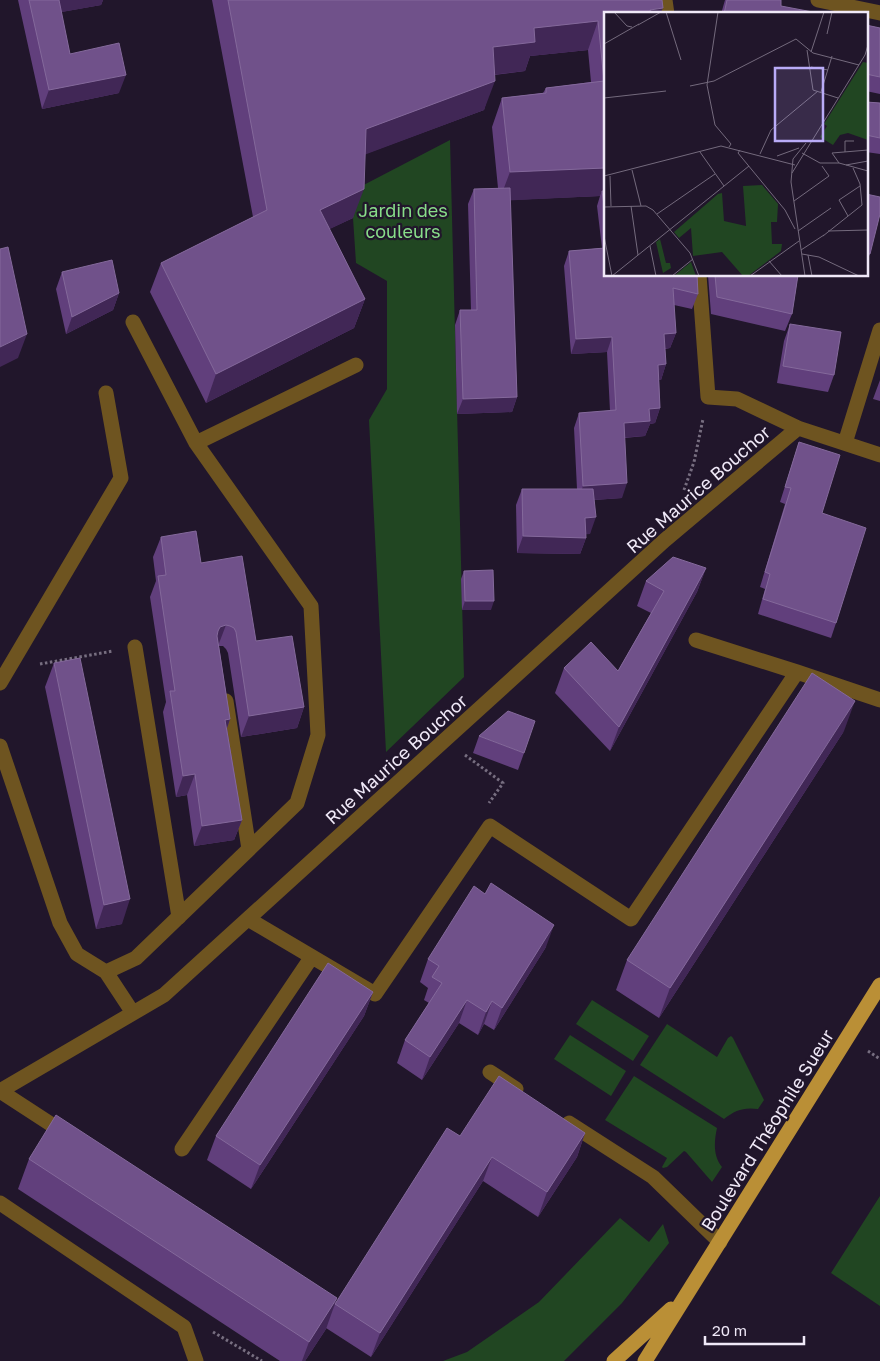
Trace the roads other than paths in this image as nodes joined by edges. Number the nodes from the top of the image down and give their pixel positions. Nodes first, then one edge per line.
1 (818, 0) edge
2 (880, 13) edge
3 (698, 276) edge
4 (133, 322) dead end
5 (880, 330) edge
6 (356, 365) dead end
7 (106, 393) dead end
8 (798, 428) junction
9 (196, 443) junction
10 (845, 443) junction
11 (880, 455) edge
12 (696, 640) dead end
13 (134, 647) road end
14 (797, 672) junction
15 (0, 683) edge
16 (223, 684) edge
17 (880, 700) edge
18 (0, 746) edge
19 (249, 849) junction
20 (179, 917) junction
21 (248, 919) junction
22 (312, 958) junction
23 (106, 972) junction
24 (880, 985) edge
25 (133, 1014) junction
26 (490, 1072) dead end
27 (0, 1091) edge
28 (530, 1098) edge
29 (555, 1114) edge
30 (74, 1139) edge
31 (182, 1149) dead end
32 (0, 1203) edge
33 (720, 1242) junction
34 (685, 1296) junction
35 (196, 1361) edge
36 (614, 1361) edge
37 (645, 1361) edge

1 - 2 street
3 - 8 street
4 - 9 street
5 - 10 street
6 - 9 street
7 - 15 street
8 - 10 street
8 - 21 street, Rue Maurice Bouchor
9 - 19 street
10 - 11 street
12 - 14 street
13 - 20 street
14 - 17 street
14 - 22 street
16 - 19 street
18 - 23 street
19 - 20 street
20 - 23 street
21 - 22 street
21 - 25 street, Rue Maurice Bouchor
22 - 31 street
23 - 25 street
24 - 33 main road, Boulevard Théophile Sueur
25 - 27 street, Rue Maurice Bouchor
26 - 28 street
27 - 30 street
29 - 33 street
32 - 35 street
33 - 34 main road, Boulevard Théophile Sueur
34 - 36 main road, Boulevard Théophile Sueur
34 - 37 main road, Boulevard Théophile Sueur

